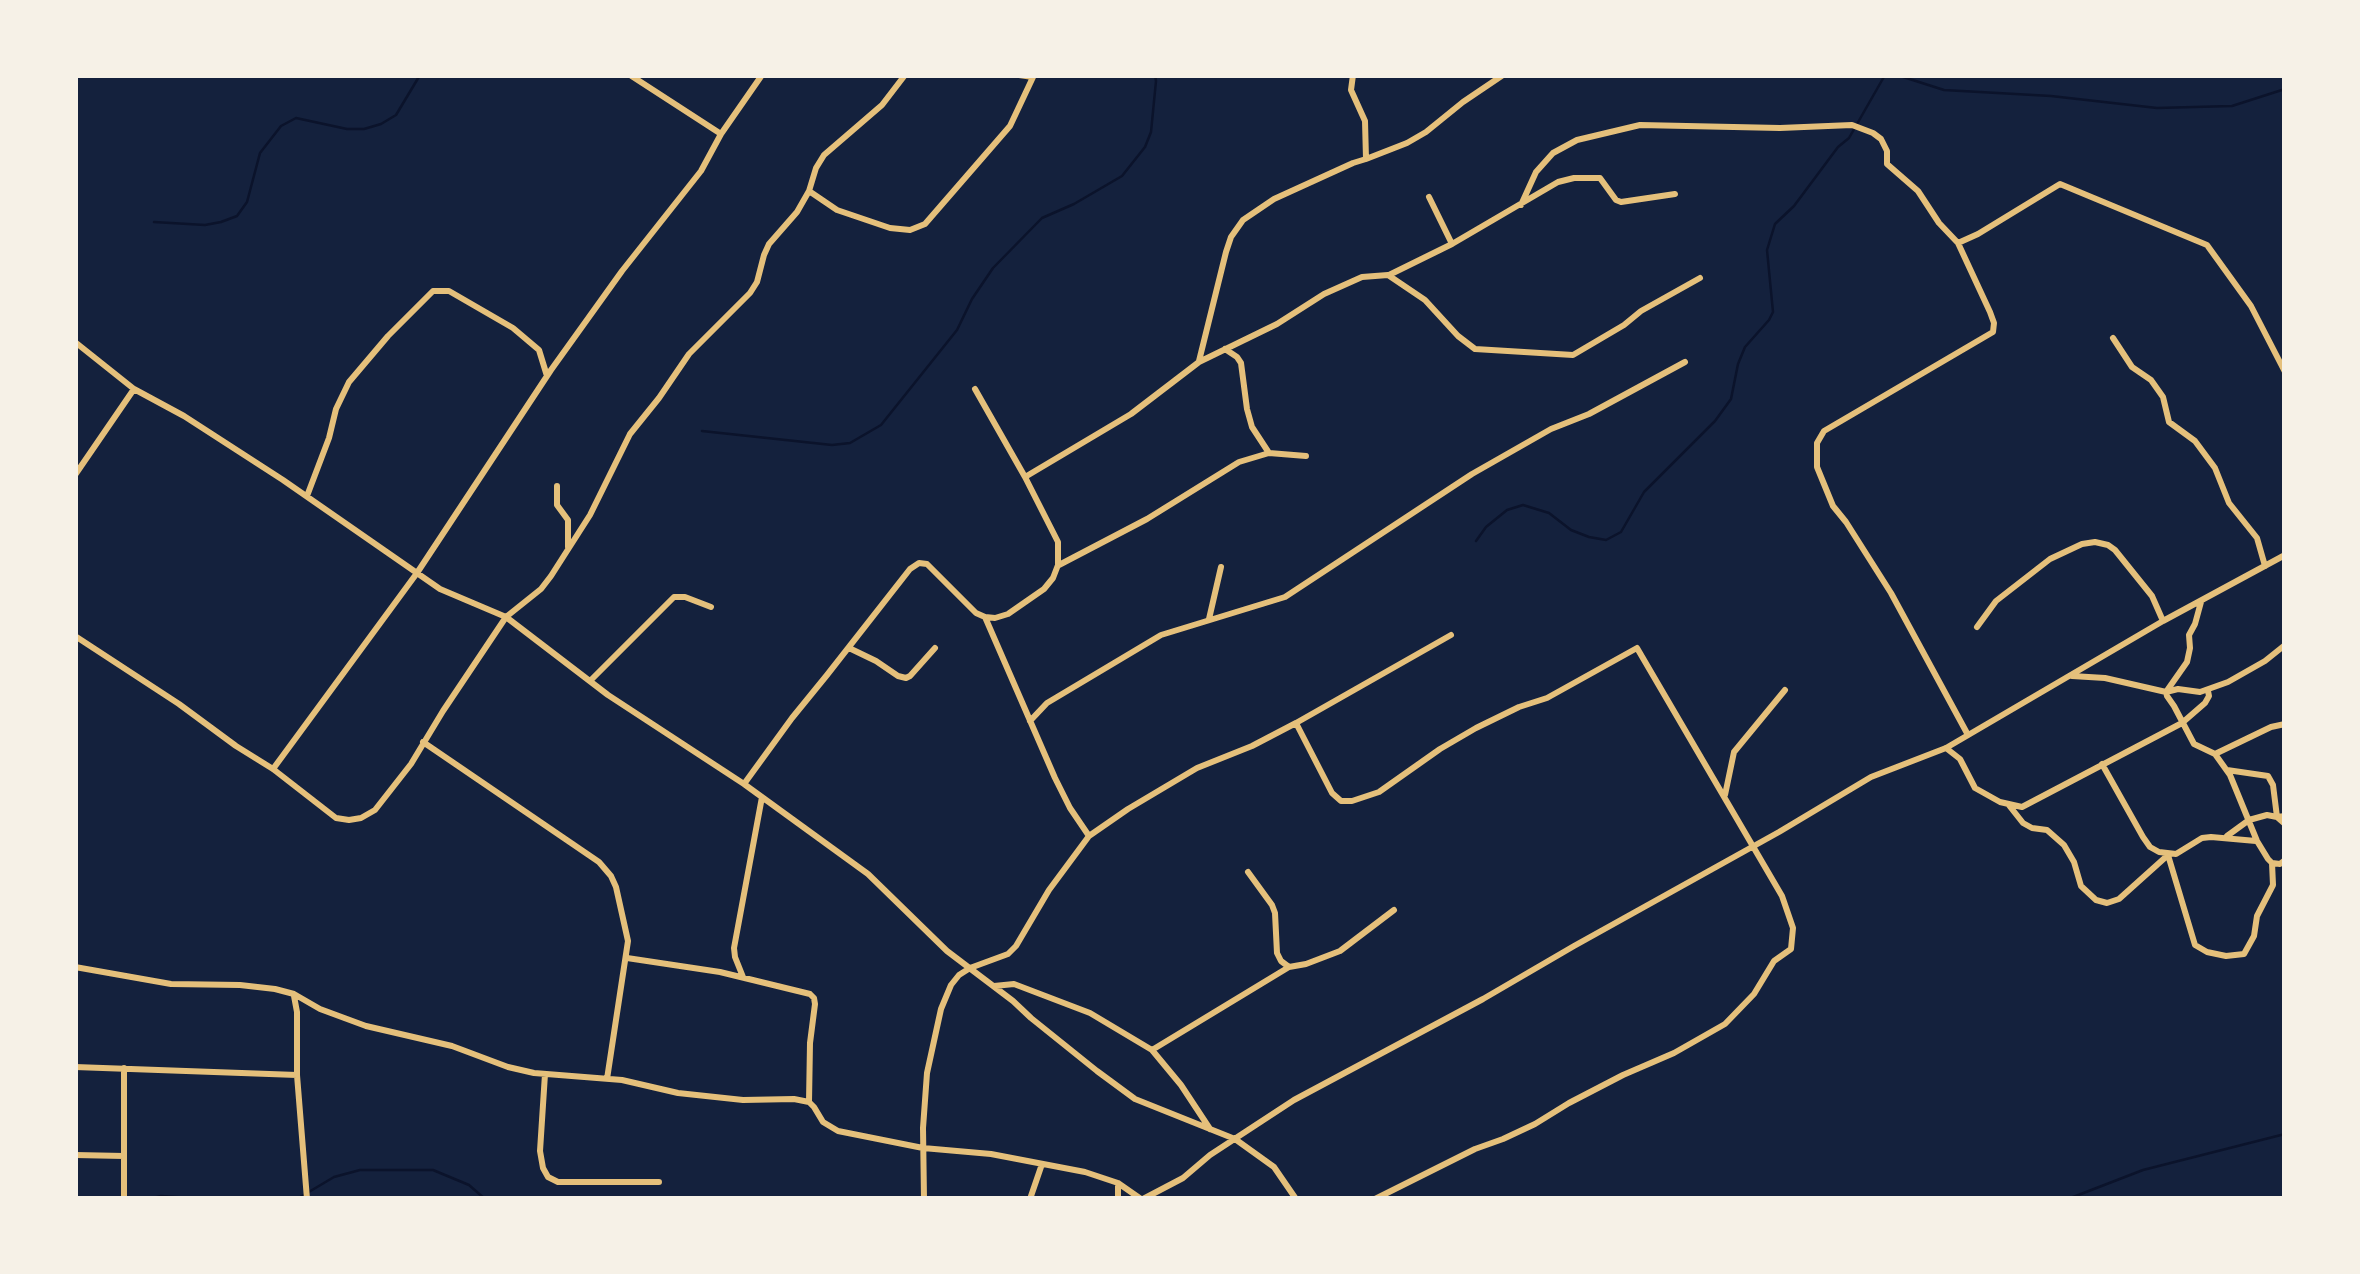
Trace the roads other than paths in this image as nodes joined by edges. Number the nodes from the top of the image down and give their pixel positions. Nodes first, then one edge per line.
1 (630, 75) edge
2 (762, 75) edge
3 (905, 75) edge
4 (1019, 75) edge
5 (1353, 75) edge
6 (1503, 75) edge
7 (1034, 76) edge
8 (721, 134) junction
9 (1366, 159) junction
10 (809, 191) junction
11 (1675, 194) dead end
12 (1429, 197) dead end
13 (1521, 205) junction
14 (1958, 243) junction
15 (1452, 244) junction
16 (1388, 275) junction
17 (1700, 278) dead end
18 (2112, 338) dead end
19 (75, 342) edge
20 (1225, 349) junction
21 (1199, 362) junction
22 (1685, 362) dead end
23 (2285, 372) edge
24 (547, 376) junction
25 (134, 389) junction
26 (976, 389) dead end
27 (1269, 453) junction
28 (1306, 456) dead end
29 (75, 475) edge
30 (1025, 477) junction
31 (557, 486) dead end
32 (306, 496) junction
33 (568, 548) junction
34 (2285, 555) edge
35 (1058, 566) junction
36 (2264, 566) junction
37 (1221, 567) dead end
38 (417, 573) junction
39 (2202, 601) junction
40 (711, 608) dead end
41 (506, 617) junction
42 (985, 617) junction
43 (1209, 620) junction
44 (2163, 620) junction
45 (1977, 627) dead end
46 (1452, 635) dead end
47 (75, 636) edge
48 (2285, 644) edge
49 (849, 648) junction
50 (935, 648) dead end
51 (2066, 677) junction
52 (590, 682) junction
53 (1785, 690) dead end
54 (2208, 691) junction
55 (2166, 692) junction
56 (1030, 720) junction
57 (2182, 722) junction
58 (1296, 723) junction
59 (2285, 724) edge
60 (1968, 735) junction
61 (424, 742) junction
62 (1946, 748) junction
63 (2215, 754) junction
64 (2102, 764) junction
65 (273, 769) junction
66 (2226, 770) junction
67 (744, 784) junction
68 (1725, 796) junction
69 (762, 798) junction
70 (2008, 804) junction
71 (2281, 816) edge
72 (2249, 820) junction
73 (2285, 824) edge
74 (1089, 836) junction
75 (2226, 837) junction
76 (2257, 842) junction
77 (1754, 846) junction
78 (2168, 855) junction
79 (2285, 860) edge
80 (2272, 862) junction
81 (1248, 872) dead end
82 (1394, 910) dead end
83 (627, 958) junction
84 (75, 967) edge
85 (1289, 967) junction
86 (970, 968) junction
87 (744, 977) junction
88 (992, 986) junction
89 (294, 994) junction
90 (1152, 1050) junction
91 (75, 1067) edge
92 (124, 1068) junction
93 (545, 1074) junction
94 (297, 1075) junction
95 (607, 1079) junction
96 (809, 1102) junction
97 (1211, 1130) junction
98 (1235, 1139) junction
99 (923, 1148) junction
100 (75, 1155) edge
101 (124, 1156) junction
102 (1042, 1164) junction
103 (659, 1182) dead end
104 (1118, 1183) junction
105 (124, 1199) edge
106 (307, 1199) edge
107 (924, 1199) edge
108 (1030, 1199) edge
109 (1118, 1199) edge
110 (1142, 1199) edge
111 (1296, 1199) edge
112 (1375, 1199) edge

1 - 8 street
2 - 8 street
3 - 10 street
4 - 7 street
5 - 9 street
6 - 9 street
7 - 10 street
8 - 24 street
9 - 21 street
10 - 33 street
11 - 13 street
12 - 15 street
13 - 14 street
13 - 15 street
14 - 23 street
14 - 60 street
15 - 16 street
16 - 17 street
16 - 20 street
18 - 36 street
19 - 25 street
20 - 21 street
20 - 27 street
21 - 30 street
22 - 43 street
24 - 32 street
24 - 38 street
25 - 29 street
25 - 32 street
26 - 30 street
27 - 28 street
27 - 35 street
30 - 35 street
31 - 33 street
32 - 38 street
33 - 41 street
34 - 36 street
35 - 42 street
36 - 39 street
37 - 43 street
38 - 41 street
38 - 65 street
39 - 44 street
39 - 55 street
40 - 52 street
41 - 52 street
41 - 61 street
42 - 49 street
42 - 56 street
43 - 56 street
44 - 45 street
44 - 51 street
46 - 58 street
47 - 65 street
48 - 54 street
49 - 50 street
49 - 67 street
51 - 55 street
51 - 60 street
52 - 67 street
53 - 68 street
54 - 55 street
54 - 57 street
55 - 57 street
56 - 74 street
57 - 63 street
57 - 64 street
58 - 68 street
58 - 74 street
59 - 63 street
60 - 62 street
61 - 65 street
61 - 83 street
62 - 70 street
62 - 77 street
63 - 66 street
64 - 70 street
64 - 78 street
66 - 71 street
66 - 72 street
67 - 69 street
68 - 77 street
69 - 86 street
69 - 87 street
70 - 78 street
71 - 72 street
71 - 73 street
72 - 75 street
72 - 76 street
74 - 86 street
75 - 76 street
75 - 78 street
76 - 80 street
77 - 98 street
77 - 112 street
78 - 80 street
79 - 80 street
81 - 85 street
82 - 85 street
83 - 87 street
83 - 95 street
84 - 89 street
85 - 90 street
86 - 88 street
86 - 99 street
87 - 96 street
88 - 90 street
88 - 97 street
89 - 93 street
89 - 94 street
90 - 97 street
91 - 92 street
92 - 94 street
92 - 101 street
93 - 95 street
93 - 103 street
94 - 106 street
95 - 96 street
96 - 99 street
97 - 98 street
98 - 110 street
98 - 111 street
99 - 102 street
99 - 107 street
100 - 101 street
101 - 105 street
102 - 104 street
102 - 108 street
104 - 109 street
104 - 110 street

